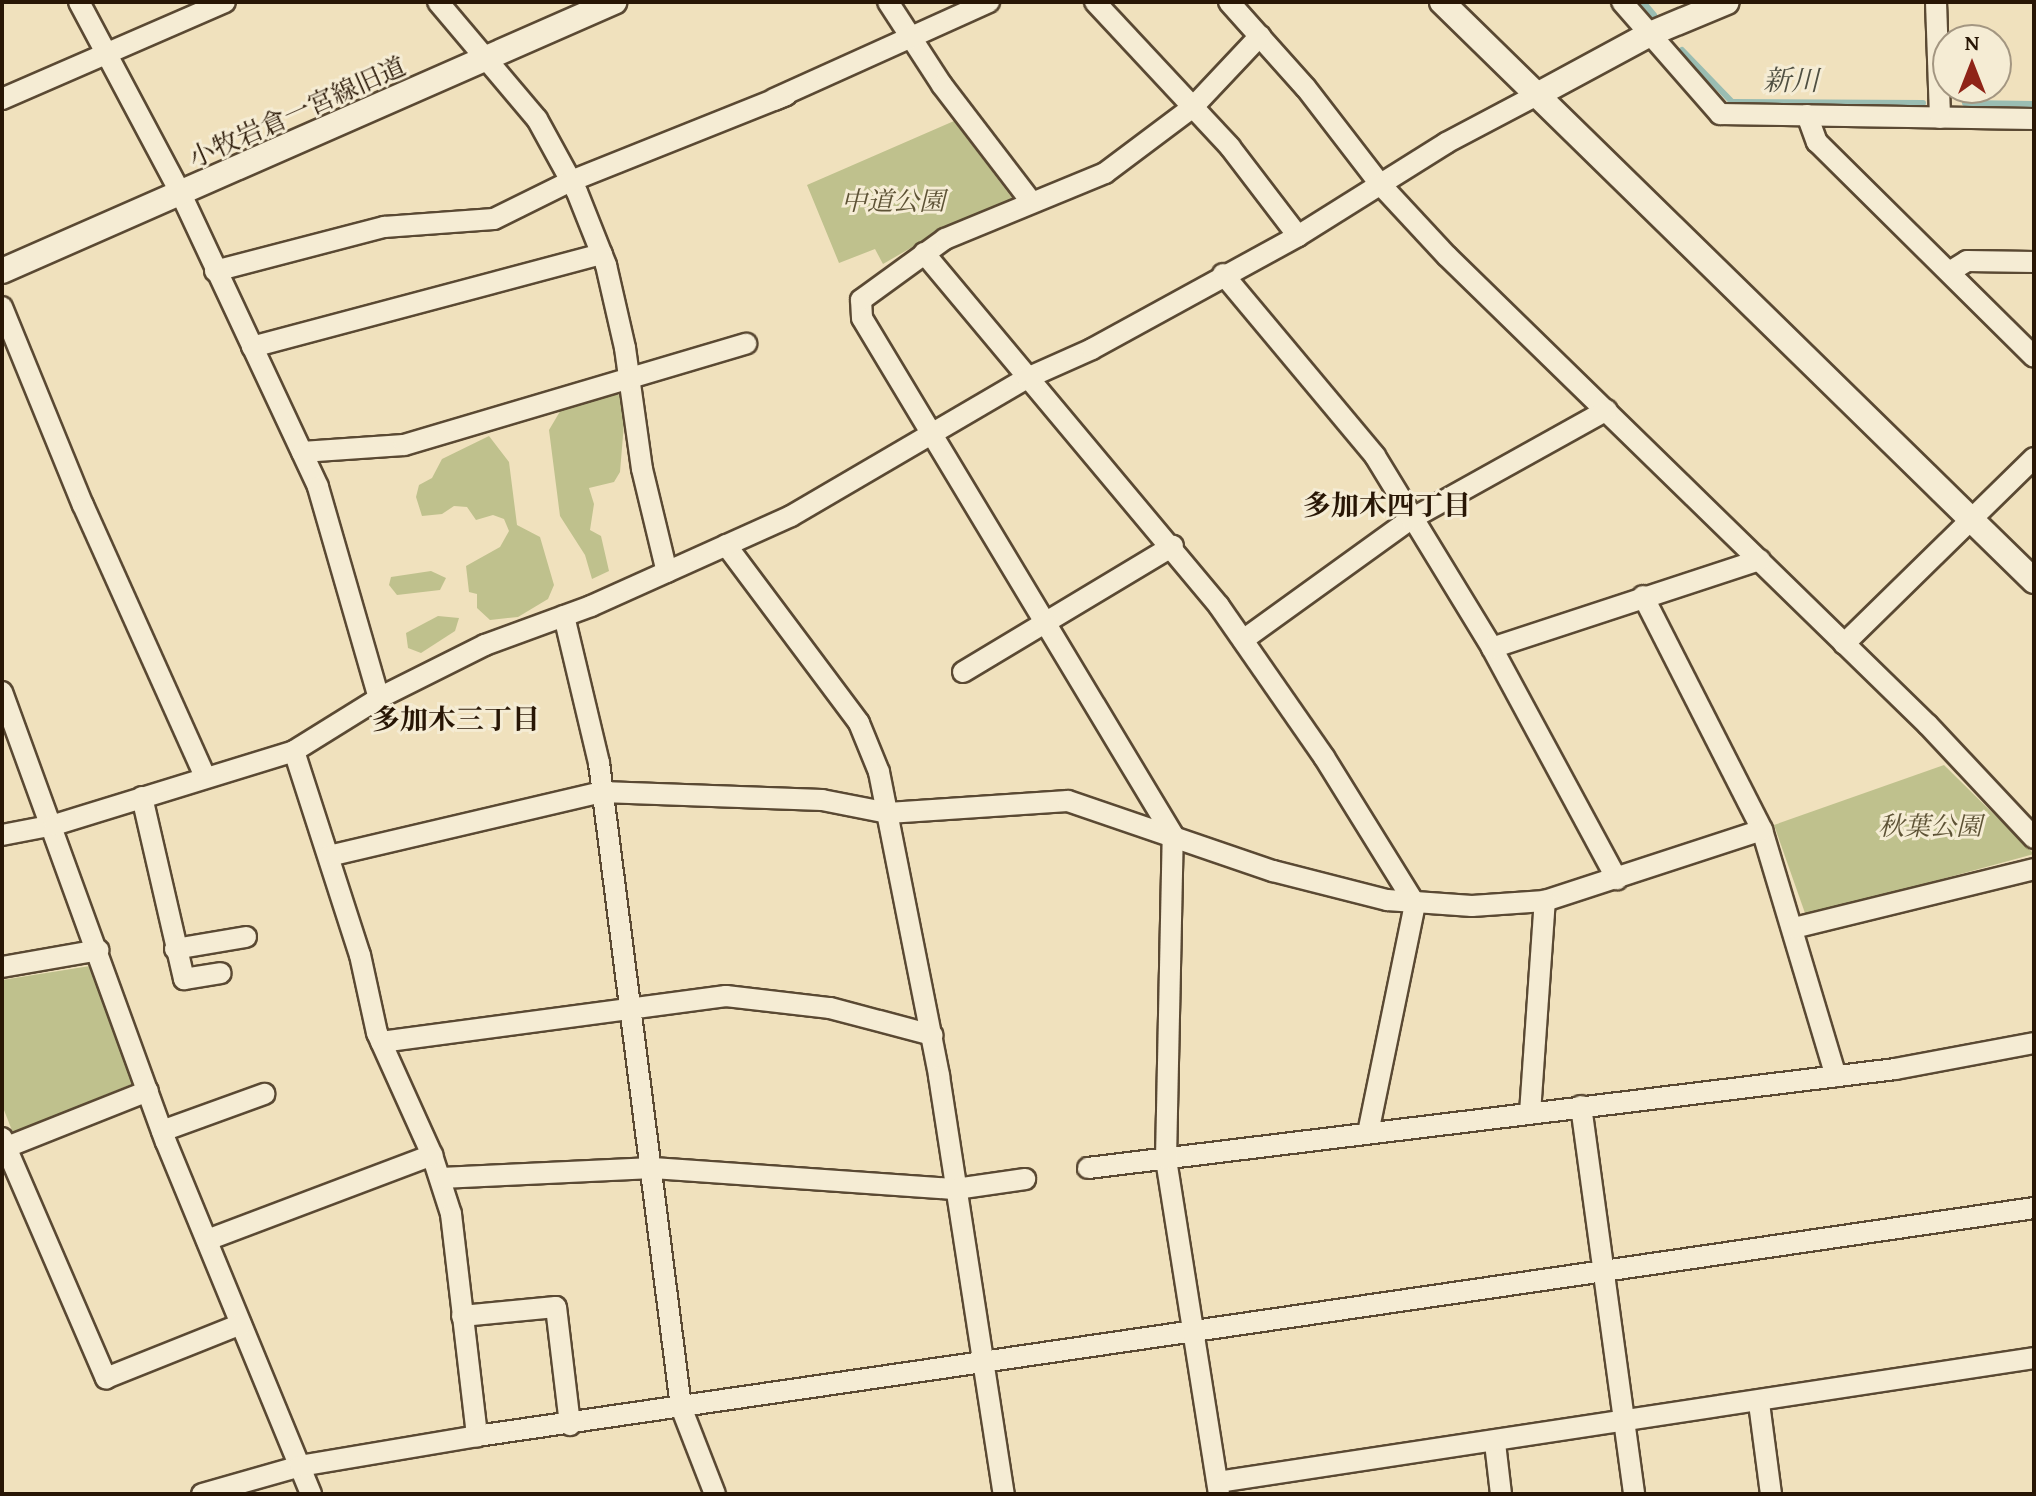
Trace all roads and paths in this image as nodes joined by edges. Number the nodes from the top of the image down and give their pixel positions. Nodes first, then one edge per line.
1 (79, 2) edge
2 (225, 2) edge
3 (438, 2) edge
4 (614, 2) edge
5 (888, 2) edge
6 (989, 2) edge
7 (1095, 2) edge
8 (1229, 2) edge
9 (1442, 2) edge
10 (1622, 2) edge
11 (1727, 2) edge
12 (1936, 2) edge
13 (1650, 34) junction
14 (1260, 36) junction
15 (912, 39) junction
16 (104, 55) junction
17 (487, 58) junction
18 (1537, 95) junction
19 (2, 99) edge
20 (1193, 107) junction
21 (1807, 115) junction
22 (1940, 118) junction
23 (2034, 119) edge
24 (571, 181) junction
25 (1380, 184) junction
26 (181, 194) junction
27 (1030, 200) junction
28 (1298, 236) junction
29 (924, 253) junction
30 (602, 254) junction
31 (2034, 262) edge
32 (2, 271) edge
33 (215, 271) junction
34 (1951, 271) junction
35 (1223, 274) junction
36 (2, 307) edge
37 (746, 344) dead end
38 (252, 347) junction
39 (2034, 357) edge
40 (630, 378) junction
41 (1027, 378) junction
42 (1607, 410) junction
43 (933, 433) junction
44 (302, 452) junction
45 (2034, 458) edge
46 (1411, 519) junction
47 (1973, 521) junction
48 (726, 545) junction
49 (1173, 546) junction
50 (1760, 560) junction
51 (667, 572) junction
52 (2034, 581) edge
53 (1643, 596) junction
54 (564, 616) junction
55 (1049, 623) junction
56 (1243, 640) junction
57 (1844, 644) junction
58 (1492, 648) junction
59 (963, 672) dead end
60 (2, 692) edge
61 (379, 698) junction
62 (294, 751) junction
63 (205, 777) junction
64 (602, 792) junction
65 (142, 797) junction
66 (888, 813) junction
67 (54, 825) junction
68 (1762, 830) junction
69 (2, 835) edge
70 (1173, 835) junction
71 (2034, 838) edge
72 (329, 856) junction
73 (2034, 869) edge
74 (1617, 879) junction
75 (1545, 901) junction
76 (1415, 904) junction
77 (1794, 928) junction
78 (246, 937) dead end
79 (175, 949) junction
80 (99, 950) junction
81 (2, 967) edge
82 (221, 973) dead end
83 (628, 1008) junction
84 (932, 1035) junction
85 (381, 1042) junction
86 (2034, 1043) edge
87 (1836, 1076) junction
88 (148, 1091) junction
89 (264, 1094) dead end
90 (1581, 1106) junction
91 (1530, 1113) junction
92 (162, 1131) junction
93 (1368, 1133) junction
94 (3, 1145) edge
95 (432, 1155) junction
96 (1166, 1159) junction
97 (653, 1168) junction
98 (1088, 1168) dead end
99 (441, 1178) junction
100 (1025, 1179) dead end
101 (956, 1189) junction
102 (2034, 1208) edge
103 (207, 1240) junction
104 (1607, 1269) junction
105 (462, 1316) junction
106 (241, 1324) junction
107 (1194, 1332) junction
108 (2034, 1358) edge
109 (985, 1359) junction
110 (1759, 1403) junction
111 (681, 1407) junction
112 (1625, 1421) junction
113 (570, 1425) junction
114 (477, 1436) junction
115 (1495, 1443) junction
116 (300, 1466) junction
117 (1218, 1488) edge
118 (202, 1494) edge
119 (311, 1494) edge
120 (715, 1494) edge
121 (1004, 1494) edge
122 (1501, 1494) edge
123 (1634, 1494) edge
124 (1771, 1494) edge

1 - 16 street
2 - 16 street
3 - 17 street
4 - 17 street, 小牧岩倉一宮線旧道
5 - 15 street
6 - 15 street
7 - 20 street
8 - 14 street
9 - 18 street
10 - 13 street
11 - 13 street
12 - 22 street
13 - 18 street
13 - 21 street
14 - 20 street
14 - 25 street
15 - 24 street
15 - 27 street
16 - 19 street
16 - 26 street
17 - 24 street
17 - 26 street, 小牧岩倉一宮線旧道
18 - 25 street
18 - 47 street
20 - 27 street
20 - 28 street
21 - 22 street
21 - 34 street
22 - 23 street
24 - 30 street
24 - 33 street
25 - 28 street
25 - 42 street
26 - 32 street, 小牧岩倉一宮線旧道
26 - 33 street
27 - 29 street
28 - 35 street
29 - 41 street
29 - 43 street
30 - 38 street
30 - 40 street
31 - 34 street
33 - 38 street
34 - 39 street
35 - 41 street
35 - 46 street
36 - 63 street
37 - 40 street
38 - 44 street
40 - 44 street
40 - 51 street
41 - 43 street
41 - 49 street
42 - 46 street
42 - 50 street
43 - 48 street
43 - 55 street
44 - 61 street
45 - 47 street
46 - 56 street
46 - 58 street
47 - 52 street
47 - 57 street
48 - 51 street
48 - 66 street
49 - 55 street
49 - 56 street
50 - 53 street
50 - 57 street
51 - 54 street
53 - 58 street
53 - 68 street
54 - 61 street
54 - 64 street
55 - 59 street
55 - 70 street
56 - 76 street
57 - 71 street
58 - 74 street
60 - 67 street
61 - 62 street
62 - 63 street
62 - 72 street
63 - 65 street
64 - 66 street
64 - 72 street
64 - 83 street
65 - 67 street
65 - 79 street
66 - 70 street
66 - 84 street
67 - 69 street
67 - 80 street
68 - 74 street
68 - 77 street
70 - 76 street
70 - 96 street
72 - 85 street
73 - 77 street
74 - 75 street
75 - 76 street
75 - 91 street
76 - 93 street
77 - 87 street
78 - 79 street
79 - 82 street
80 - 81 street
80 - 88 street
83 - 84 street
83 - 85 street
83 - 97 street
84 - 101 street
85 - 95 street
86 - 87 street
87 - 90 street
88 - 92 street
88 - 94 street
89 - 92 street
90 - 91 street
90 - 104 street
91 - 93 street
92 - 103 street
93 - 96 street
94 - 106 street
95 - 99 street
95 - 103 street
96 - 98 street
96 - 107 street
97 - 99 street
97 - 101 street
97 - 111 street
99 - 105 street
100 - 101 street
101 - 109 street
102 - 104 street
103 - 106 street
104 - 107 street
104 - 112 street
105 - 113 street
105 - 114 street
106 - 116 street
107 - 109 street
107 - 117 street
108 - 110 street
109 - 111 street
109 - 121 street
110 - 112 street
110 - 124 street
111 - 113 street
111 - 120 street
112 - 115 street
112 - 123 street
113 - 114 street
114 - 116 street
115 - 117 street
115 - 122 street
116 - 118 street
116 - 119 street

